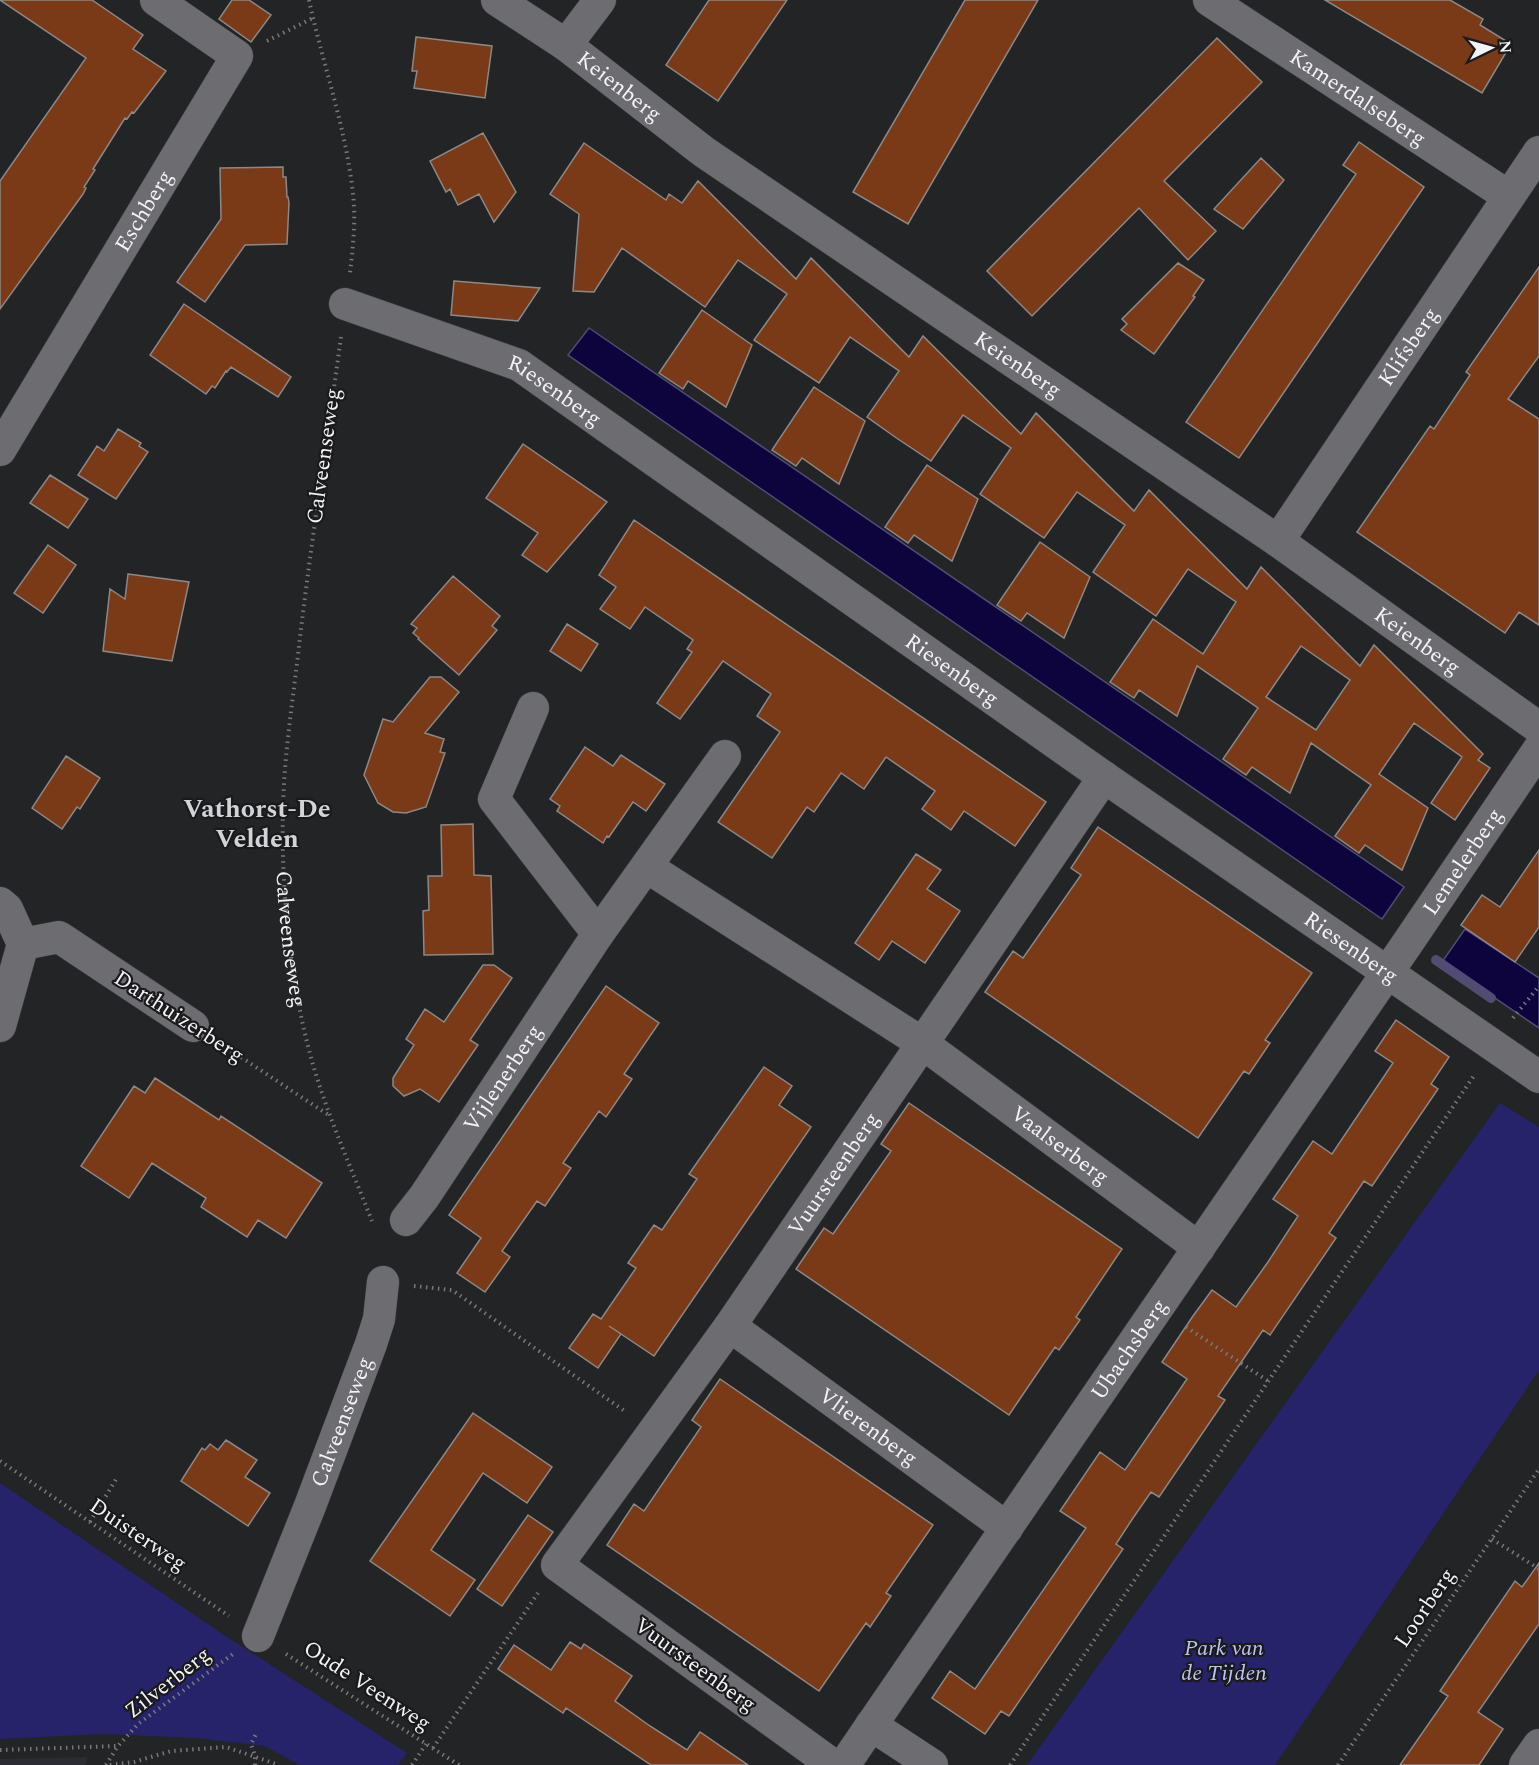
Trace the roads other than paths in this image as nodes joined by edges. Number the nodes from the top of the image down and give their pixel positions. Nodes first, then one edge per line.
1 (156, 0) edge
2 (497, 0) edge
3 (600, 0) edge
4 (1209, 0) edge
5 (566, 45) junction
6 (1527, 177) edge
7 (345, 304) road end
8 (0, 450) edge
9 (1278, 541) junction
10 (533, 708) dead end
11 (1539, 728) edge
12 (1539, 749) edge
13 (725, 756) dead end
14 (1104, 777) junction
15 (647, 867) junction
16 (0, 903) edge
17 (598, 934) junction
18 (23, 944) junction
19 (1388, 973) junction
20 (0, 1026) edge
21 (193, 1026) road end
22 (922, 1043) junction
23 (1539, 1077) edge
24 (405, 1220) dead end
25 (1198, 1248) junction
26 (383, 1282) road end
27 (730, 1326) junction
28 (1007, 1528) junction
29 (258, 1636) road end
30 (871, 1725) junction
31 (1539, 1745) edge
32 (833, 1765) edge
33 (844, 1765) edge
34 (932, 1765) edge
35 (1525, 1765) edge

1 - 8 street, Eschberg
2 - 5 street, Keienberg
3 - 5 street
4 - 6 street, Kamerdalseberg
5 - 9 street, Keienberg
6 - 9 street, Klifsberg
7 - 14 street, Riesenberg
9 - 11 street, Keienberg
10 - 17 street
12 - 19 street, Lemelerberg
13 - 15 street, Vijlenerberg
14 - 19 street, Riesenberg
14 - 22 street, Vuursteenberg
15 - 17 street, Vijlenerberg
15 - 22 street
16 - 18 street
17 - 24 street, Vijlenerberg
18 - 20 street
18 - 21 street, Darthuizerberg
19 - 23 street, Riesenberg
19 - 25 street, Ubachsberg
22 - 25 street, Vaalserberg
22 - 27 street, Vuursteenberg
25 - 28 street, Ubachsberg
26 - 29 street, Calveenseweg
27 - 28 street, Vlierenberg
27 - 32 street, Vuursteenberg
28 - 30 street, Ubachsberg
30 - 33 street, Ubachsberg
30 - 34 street
31 - 35 street

